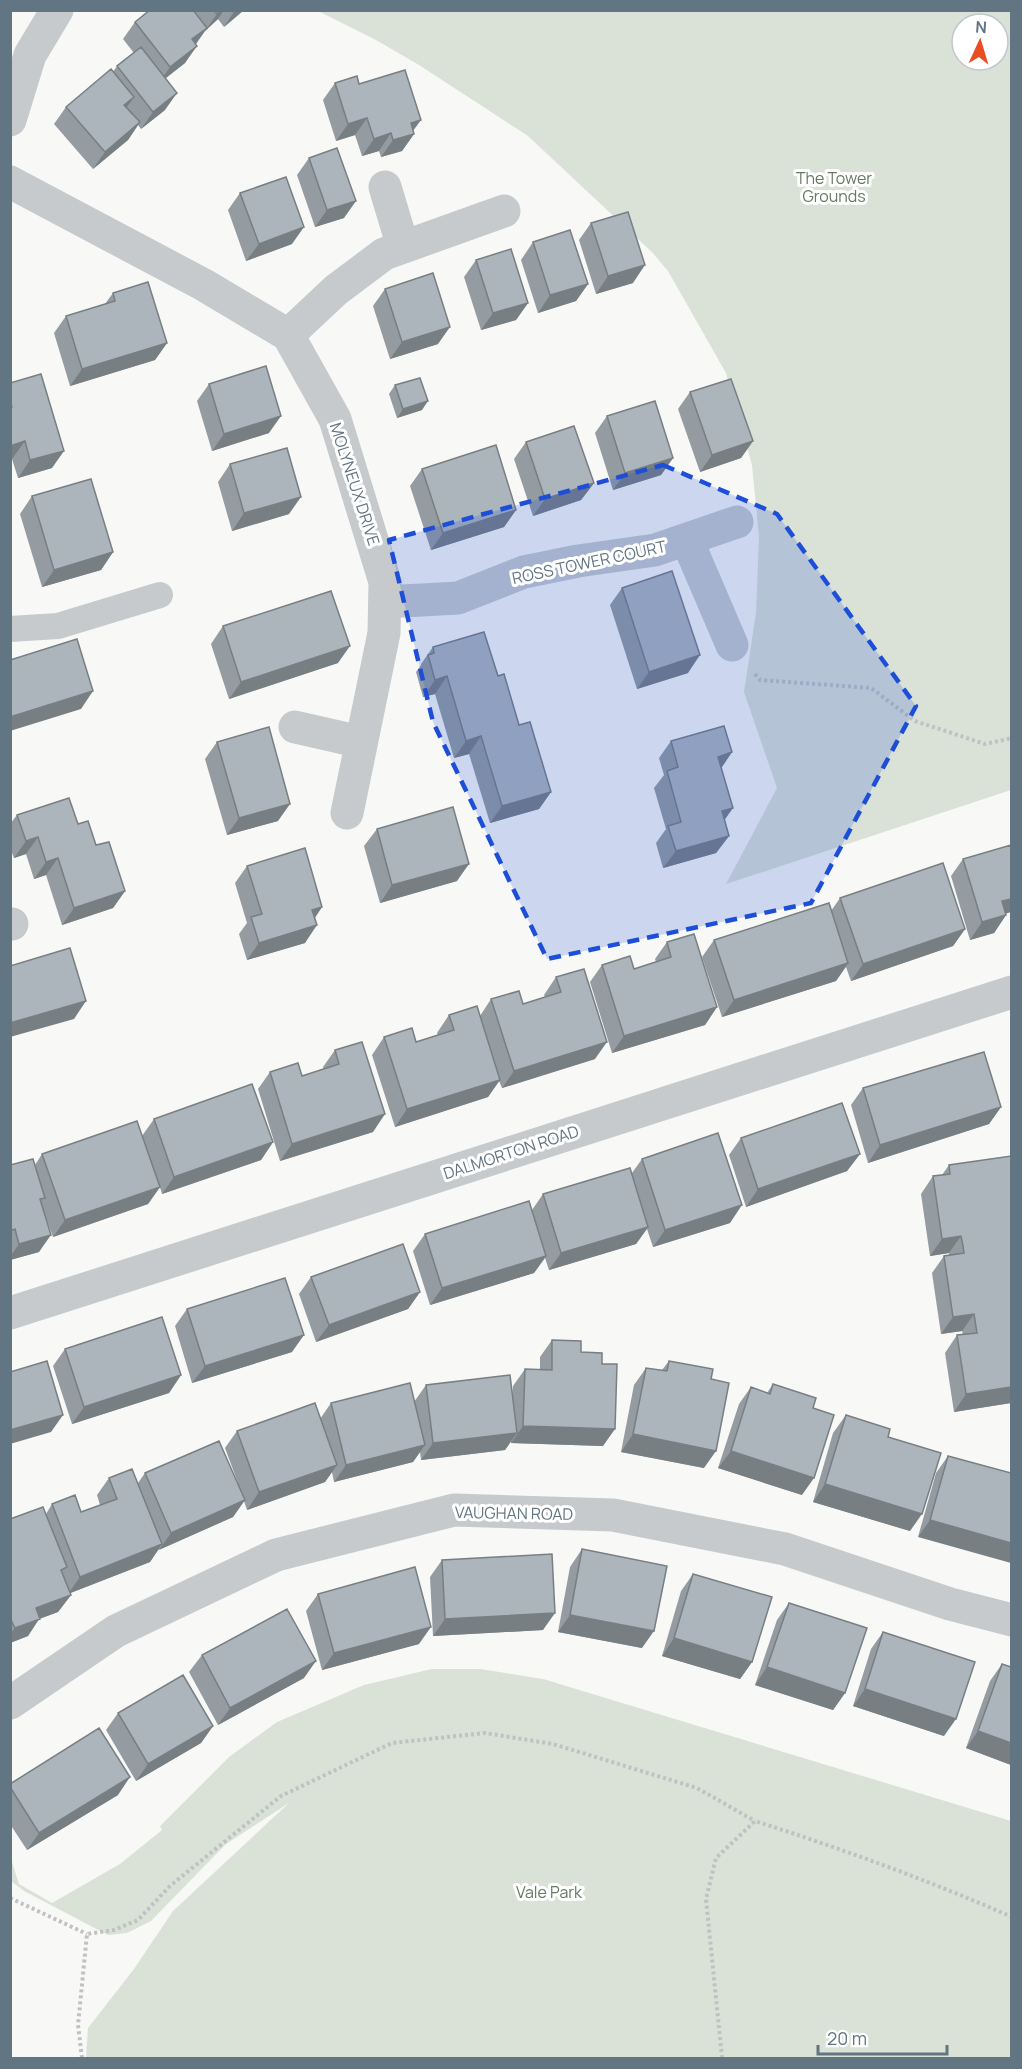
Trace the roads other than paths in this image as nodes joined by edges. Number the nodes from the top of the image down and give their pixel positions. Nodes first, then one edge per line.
1 (57, 10) edge
2 (10, 120) edge
3 (10, 182) edge
4 (385, 187) dead end
5 (504, 211) dead end
6 (403, 247) junction
7 (288, 335) junction
8 (737, 522) dead end
9 (687, 540) junction
10 (160, 596) dead end
11 (385, 602) junction
12 (10, 629) edge
13 (732, 645) road end
14 (295, 727) dead end
15 (362, 742) junction
16 (347, 813) dead end
17 (1011, 993) edge
18 (10, 1313) edge
19 (1011, 1620) edge
20 (10, 1703) edge

1 - 2 street
3 - 7 street
4 - 6 street
5 - 6 street
6 - 7 street
7 - 11 street, MOLYNEUX DRIVE
8 - 9 street, ROSS TOWER COURT
9 - 11 street, ROSS TOWER COURT
9 - 13 street, ROSS TOWER COURT
10 - 12 lane
11 - 15 street, MOLYNEUX DRIVE
14 - 15 street
15 - 16 street, MOLYNEUX DRIVE
17 - 18 street, DALMORTON ROAD
19 - 20 street, VAUGHAN ROAD

